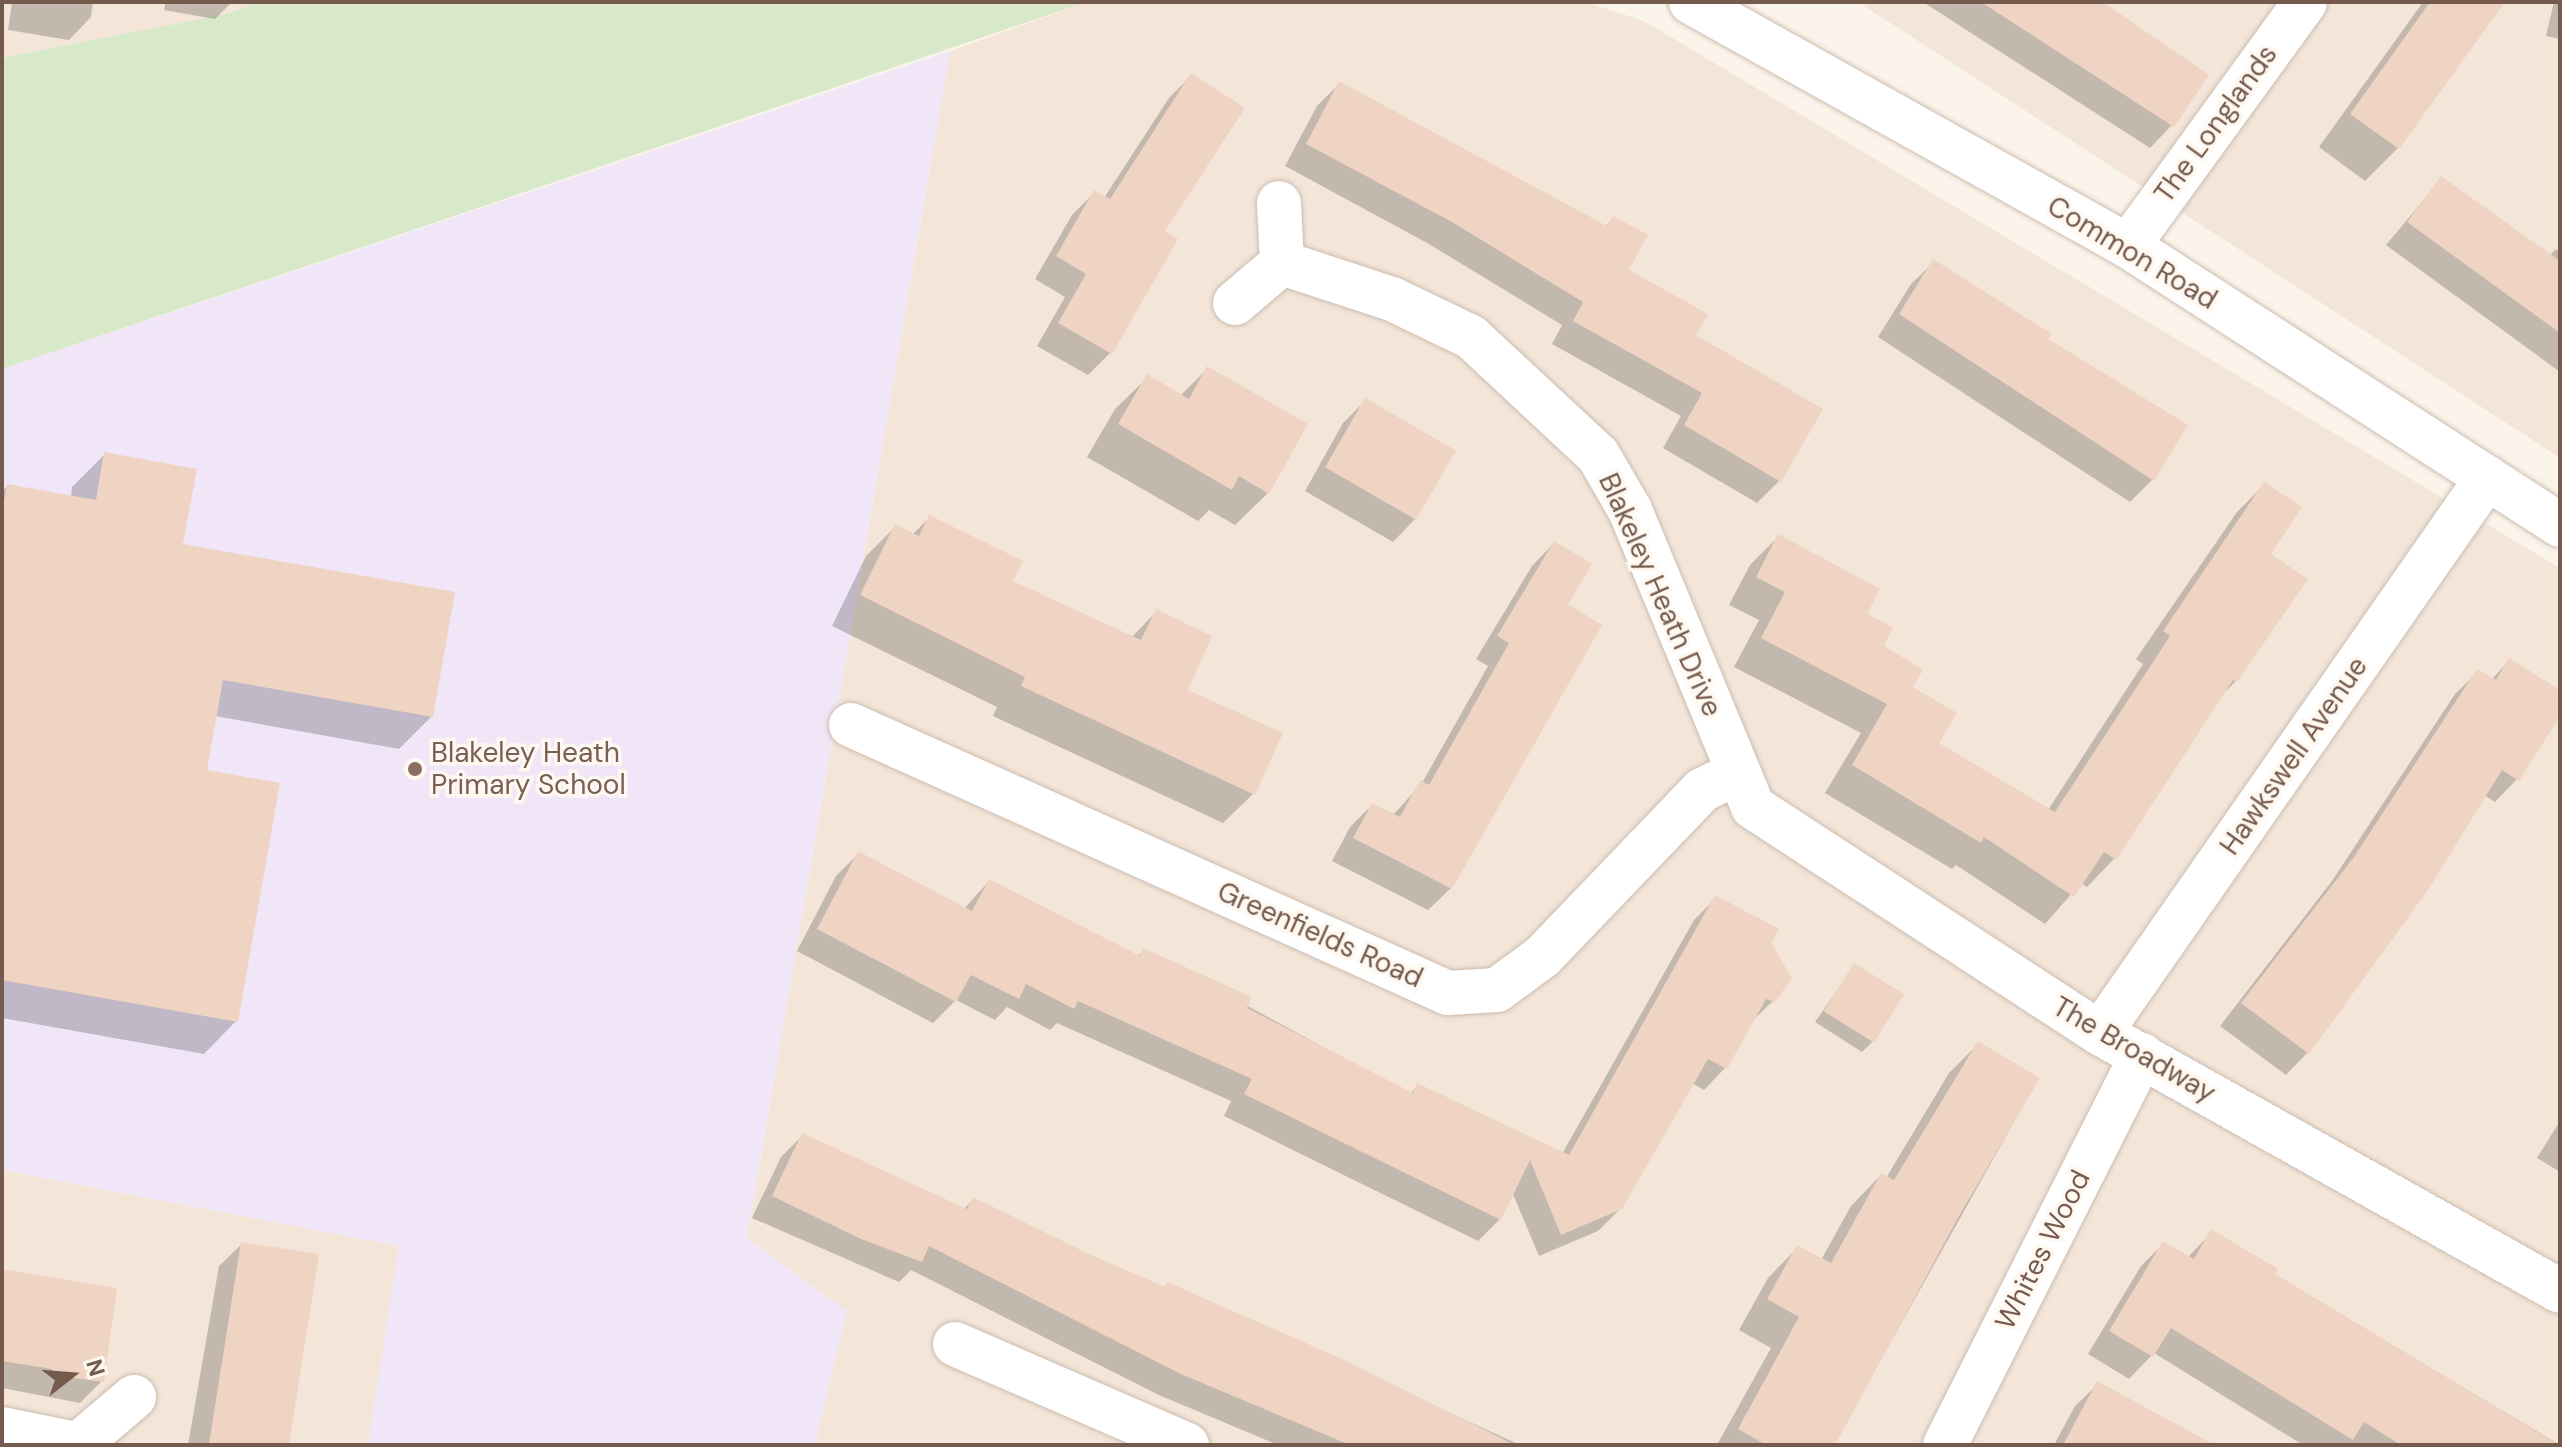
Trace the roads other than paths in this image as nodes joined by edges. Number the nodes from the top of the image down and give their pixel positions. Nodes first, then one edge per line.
1 (1691, 2) edge
2 (2305, 2) edge
3 (1279, 203) dead end
4 (2128, 246) junction
5 (1282, 263) junction
6 (1235, 303) dead end
7 (2487, 478) junction
8 (2560, 525) edge
9 (851, 725) dead end
10 (1737, 773) junction
11 (2100, 1033) junction
12 (2142, 1055) junction
13 (2560, 1291) edge
14 (955, 1344) dead end
15 (134, 1397) dead end
16 (2, 1429) edge
17 (81, 1444) edge
18 (1187, 1445) edge
19 (1945, 1445) edge

1 - 4 street, Common Road
2 - 4 street, The Longlands
3 - 5 street
4 - 7 street, Common Road
5 - 6 street
5 - 10 street, Blakeley Heath Drive
7 - 8 street, Common Road
7 - 11 street, Hawkswell Avenue
9 - 10 street, Greenfields Road
10 - 11 street, The Broadway
11 - 12 street, The Broadway
12 - 13 street, The Broadway
12 - 19 street, Whites Wood
14 - 18 street
15 - 17 street
16 - 17 street

